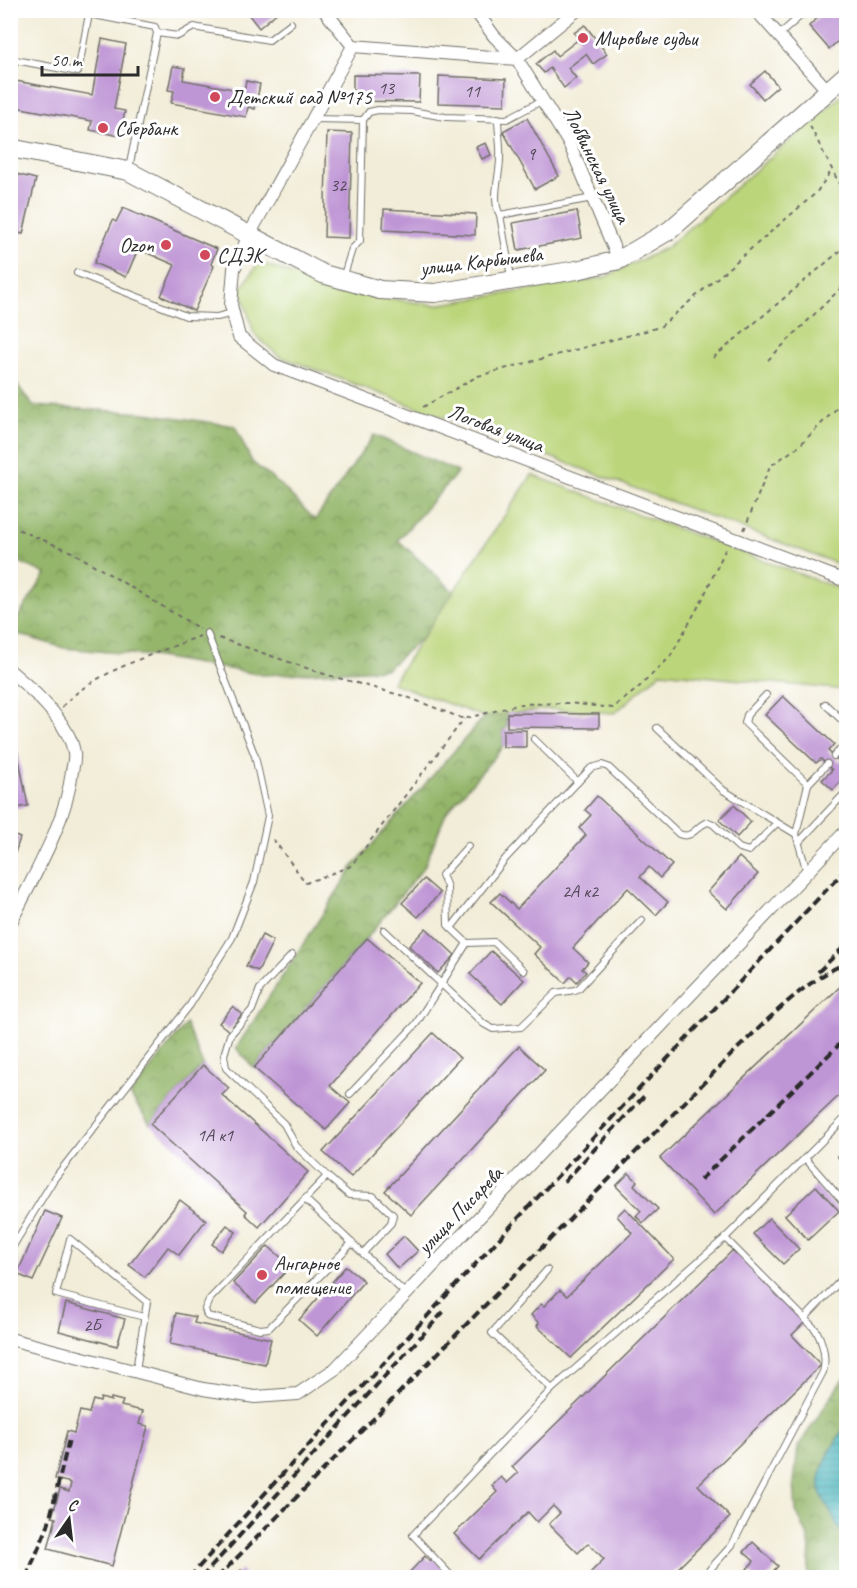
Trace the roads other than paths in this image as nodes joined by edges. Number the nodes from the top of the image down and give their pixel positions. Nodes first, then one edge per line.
1 (324, 10) edge
2 (475, 10) edge
3 (577, 10) edge
4 (756, 10) edge
5 (807, 10) edge
6 (291, 23) dead end
7 (157, 33) junction
8 (779, 36) junction
9 (354, 46) junction
10 (10, 59) edge
11 (517, 59) junction
12 (846, 75) edge
13 (828, 91) junction
14 (543, 100) junction
15 (498, 118) junction
16 (313, 119) junction
17 (363, 120) junction
18 (13, 148) edge
19 (10, 170) edge
20 (128, 171) junction
21 (594, 198) junction
22 (500, 216) junction
23 (249, 235) junction
24 (619, 260) junction
25 (77, 273) dead end
26 (343, 279) junction
27 (512, 281) junction
28 (233, 313) junction
29 (846, 581) edge
30 (207, 633) road end
31 (10, 671) edge
32 (766, 695) dead end
33 (825, 704) dead end
34 (846, 724) edge
35 (657, 728) dead end
36 (534, 739) dead end
37 (846, 743) edge
38 (834, 756) dead end
39 (827, 764) dead end
40 (578, 782) junction
41 (808, 784) junction
42 (846, 792) edge
43 (777, 823) junction
44 (846, 831) edge
45 (796, 834) junction
46 (799, 842) junction
47 (468, 846) dead end
48 (807, 872) junction
49 (642, 921) dead end
50 (10, 924) edge
51 (451, 928) junction
52 (384, 930) dead end
53 (467, 943) junction
54 (292, 955) dead end
55 (524, 971) dead end
56 (442, 985) junction
57 (350, 1094) dead end
58 (846, 1117) edge
59 (805, 1158) junction
60 (327, 1176) junction
61 (305, 1199) junction
62 (846, 1205) edge
63 (725, 1238) junction
64 (351, 1242) junction
65 (10, 1251) edge
66 (363, 1253) junction
67 (547, 1270) dead end
68 (846, 1275) edge
69 (406, 1294) junction
70 (144, 1317) junction
71 (805, 1318) junction
72 (10, 1339) edge
73 (135, 1370) junction
74 (552, 1389) junction
75 (453, 1578) edge
76 (702, 1578) edge

1 - 9 street
2 - 11 street, Лобвинская улица
3 - 11 street
4 - 8 street
5 - 8 lane
6 - 7 lane
7 - 10 lane
7 - 20 lane
8 - 13 street
9 - 11 street
9 - 16 street, Логовая улица
11 - 14 street, Лобвинская улица
12 - 13 street, улица Карбышева
13 - 24 street, улица Карбышева
14 - 15 lane
14 - 21 street, Лобвинская улица
15 - 17 lane
15 - 22 lane
16 - 17 lane
16 - 23 street, Логовая улица
17 - 26 lane
18 - 19 lane
18 - 20 street, улица Карбышева
20 - 23 street, улица Карбышева
21 - 22 lane
21 - 24 street, Лобвинская улица
22 - 27 lane
23 - 26 street, улица Карбышева
23 - 28 street, Логовая улица
24 - 27 street, улица Карбышева
25 - 28 lane
26 - 27 street, улица Карбышева
28 - 29 street, Логовая улица
30 - 65 lane
31 - 50 street
32 - 41 lane
33 - 34 lane
35 - 43 lane
36 - 40 lane
37 - 38 lane
39 - 41 lane
40 - 43 lane
40 - 51 lane
41 - 45 lane
42 - 46 lane
43 - 45 lane
44 - 48 street, улица Писарева
45 - 46 lane
46 - 48 lane
47 - 51 lane
48 - 69 street, улица Писарева
49 - 56 lane
51 - 53 lane
52 - 56 lane
53 - 55 lane
53 - 56 lane
54 - 60 lane
56 - 57 lane
58 - 59 lane
59 - 62 lane
59 - 63 lane
60 - 61 lane
60 - 66 lane
61 - 64 lane
61 - 64 lane
63 - 71 lane
63 - 74 lane
64 - 66 lane
66 - 69 lane
67 - 74 lane
68 - 71 lane
69 - 73 street, улица Писарева
70 - 70 lane
70 - 73 lane
71 - 76 lane
72 - 73 street, улица Писарева
74 - 75 lane

